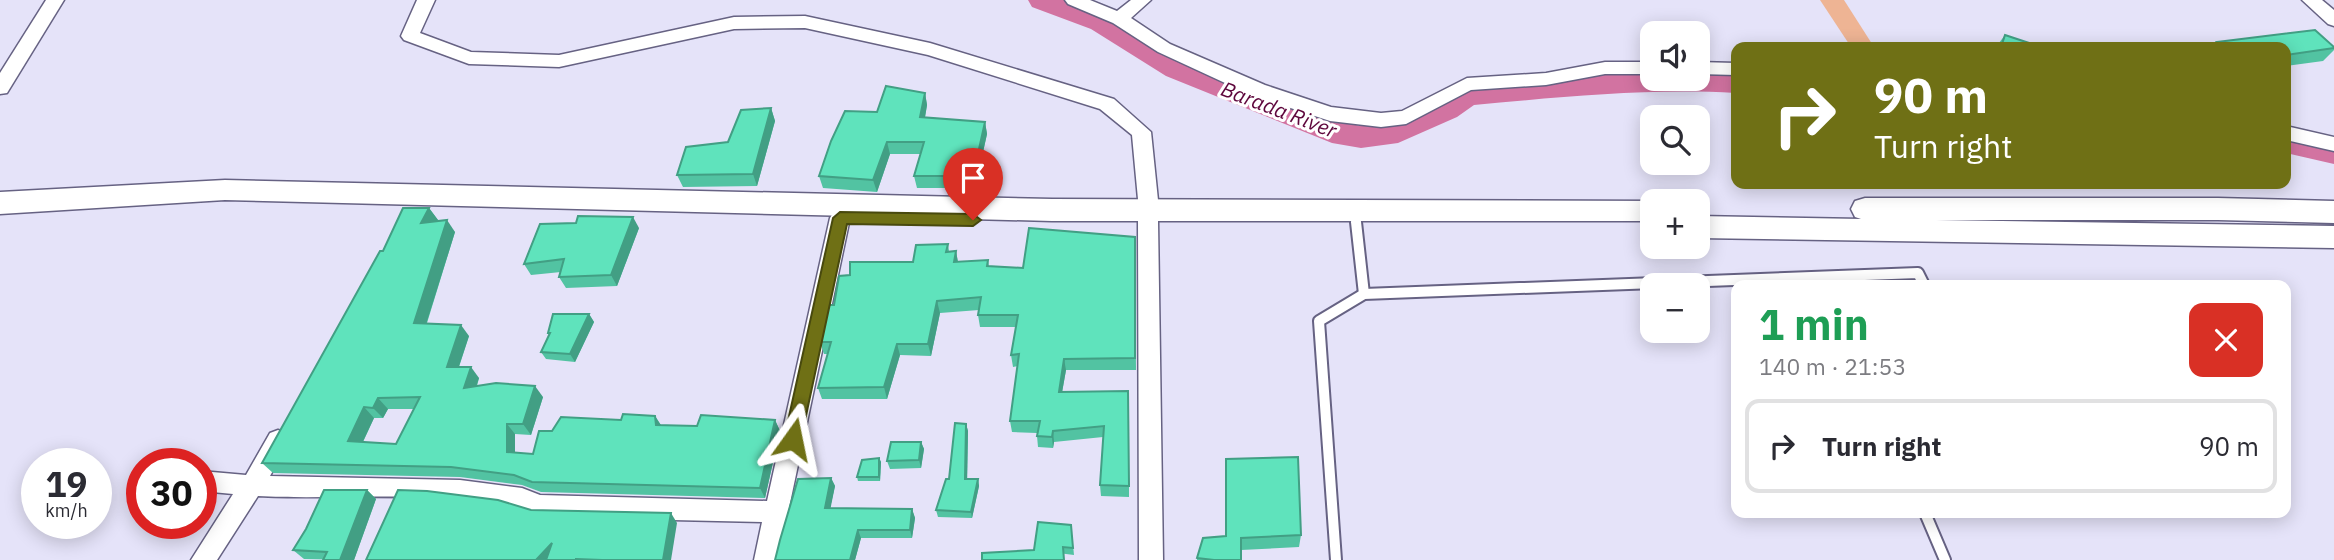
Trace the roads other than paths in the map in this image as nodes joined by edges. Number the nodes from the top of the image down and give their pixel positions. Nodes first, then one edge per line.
1 (55, 0) edge
2 (426, 0) edge
3 (1074, 0) edge
4 (1142, 0) edge
5 (2311, 0) edge
6 (1118, 19) junction
7 (2334, 20) edge
8 (1640, 68) edge
9 (1710, 68) edge
10 (1731, 69) edge
11 (0, 88) edge
12 (2291, 135) edge
13 (2334, 144) edge
14 (0, 203) edge
15 (1640, 210) edge
16 (1710, 210) edge
17 (2334, 212) edge
18 (1148, 216) junction
19 (840, 218) junction
20 (0, 219) edge
21 (1356, 222) junction
22 (1640, 226) edge
23 (1710, 227) edge
24 (2334, 237) edge
25 (1731, 280) edge
26 (1733, 280) edge
27 (1922, 280) edge
28 (1364, 294) junction
29 (286, 425) edge
30 (217, 483) edge
31 (251, 486) junction
32 (776, 512) junction
33 (1927, 518) edge
34 (202, 560) edge
35 (766, 560) edge
36 (1151, 560) edge
37 (1336, 560) edge
38 (1945, 560) edge

1 - 11 street
2 - 18 street
3 - 6 street
4 - 6 street
5 - 7 street
6 - 8 street
9 - 10 street
12 - 13 street
14 - 18 main road
15 - 18 main road
16 - 17 main road
18 - 19 main road
18 - 21 main road
18 - 36 street
19 - 20 main road
19 - 32 street
21 - 22 main road
21 - 28 lane
23 - 24 main road
25 - 28 lane
26 - 27 lane
28 - 37 lane
29 - 31 street
30 - 31 street
31 - 32 street
31 - 34 street
32 - 35 street
33 - 38 lane

